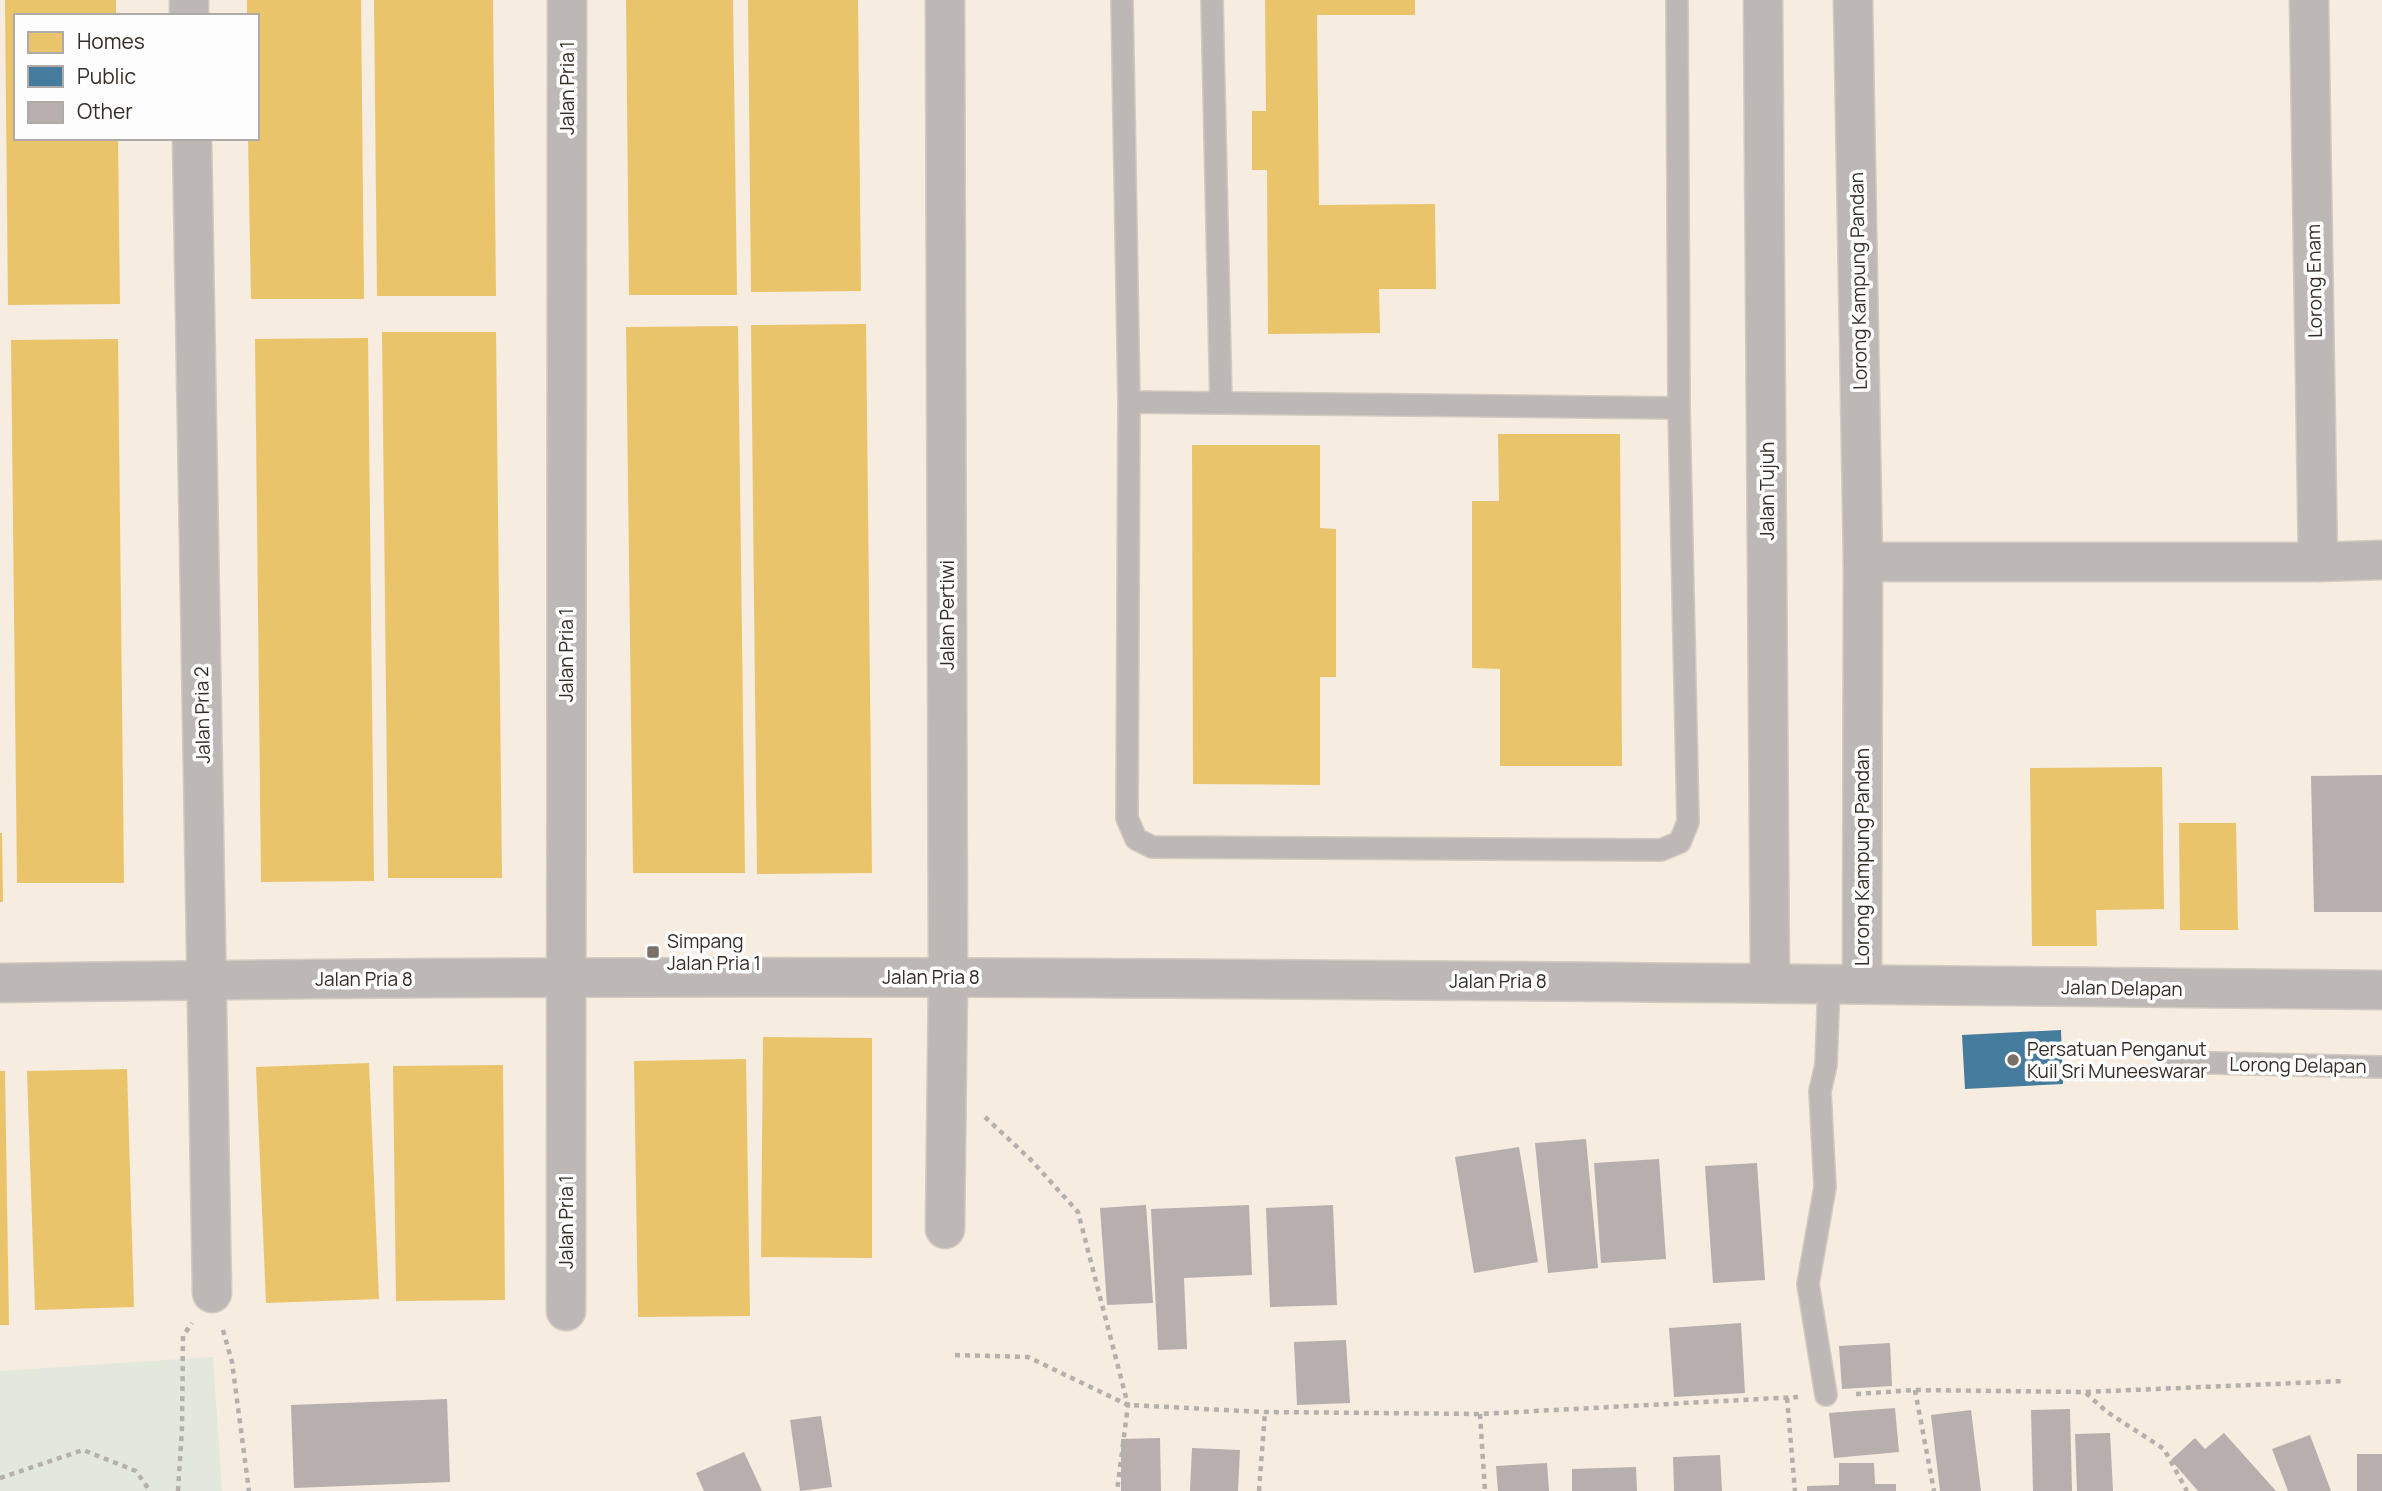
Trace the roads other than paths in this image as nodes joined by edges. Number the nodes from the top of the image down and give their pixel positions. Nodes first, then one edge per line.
1 (567, 0) edge
2 (945, 0) edge
3 (1122, 0) edge
4 (1212, 0) edge
5 (1677, 0) edge
6 (1763, 0) edge
7 (1853, 0) edge
8 (2309, 0) edge
9 (192, 140) edge
10 (1129, 402) junction
11 (1220, 403) junction
12 (1679, 408) junction
13 (2382, 560) edge
14 (1863, 562) junction
15 (2318, 562) junction
16 (948, 977) junction
17 (566, 979) junction
18 (206, 980) junction
19 (0, 983) edge
20 (1770, 983) junction
21 (1845, 983) junction
22 (2382, 990) edge
23 (2172, 1062) dead end
24 (2382, 1067) edge
25 (945, 1230) dead end
26 (212, 1293) road end
27 (566, 1311) dead end
28 (1826, 1395) road end

1 - 17 street, Jalan Pria 1
2 - 16 street, Jalan Pertiwi
3 - 10 lane
4 - 11 lane
5 - 12 lane
6 - 20 street, Jalan Tujuh
7 - 14 street, Lorong Kampung Pandan
8 - 15 street, Lorong Enam
9 - 18 street, Jalan Pria 2
10 - 11 lane
10 - 12 lane
11 - 12 lane
13 - 15 street
14 - 15 street
14 - 21 street, Lorong Kampung Pandan
16 - 17 street, Jalan Pria 8
16 - 20 street, Jalan Pria 8
16 - 25 street, Jalan Pertiwi
17 - 18 street, Jalan Pria 8
17 - 27 street, Jalan Pria 1
18 - 19 street, Jalan Pria 8
18 - 26 street, Jalan Pria 2
20 - 21 street, Jalan Pria 8
21 - 22 street, Jalan Delapan
21 - 28 lane
23 - 24 lane, Lorong Delapan

